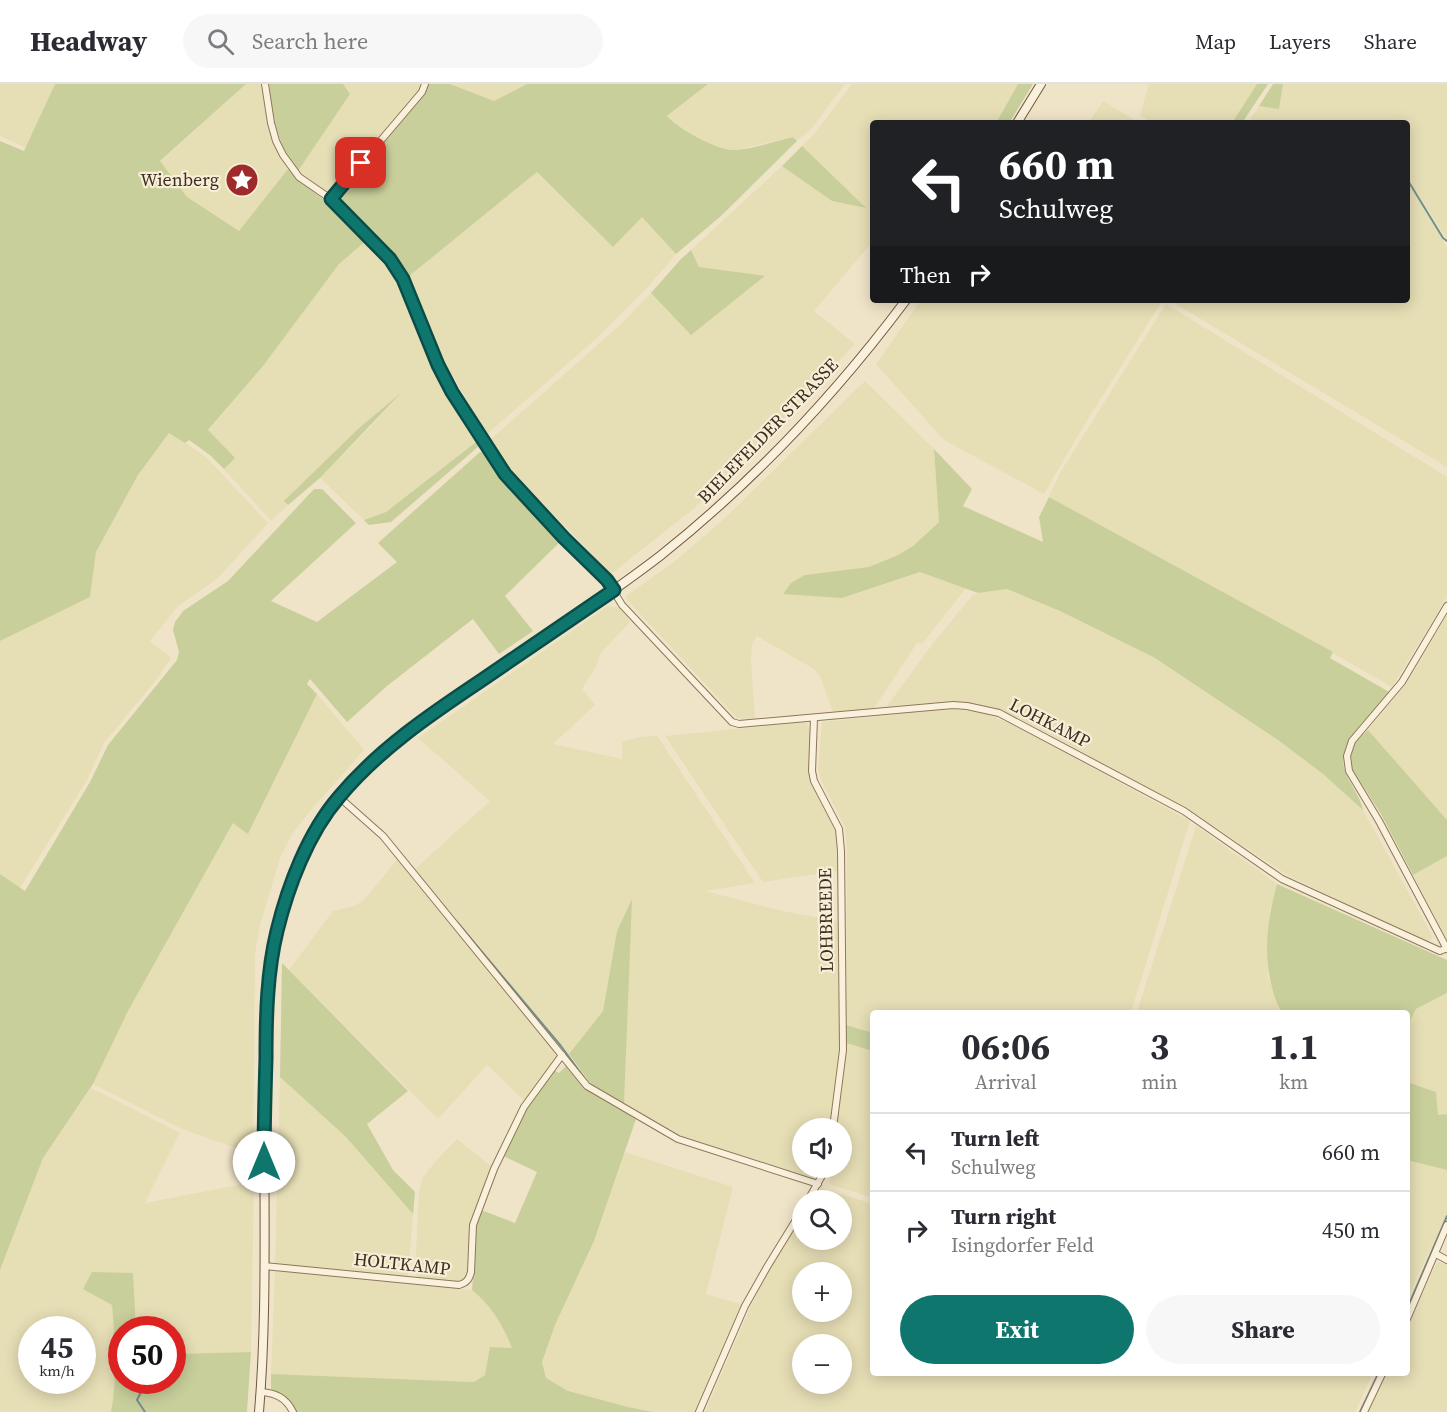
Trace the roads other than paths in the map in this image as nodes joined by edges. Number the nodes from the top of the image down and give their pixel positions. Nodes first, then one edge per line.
1 (266, 84) edge
2 (425, 84) edge
3 (1041, 84) edge
4 (1019, 120) edge
5 (331, 199) junction
6 (904, 303) edge
7 (614, 590) junction
8 (1447, 606) edge
9 (814, 718) junction
10 (339, 797) junction
11 (1447, 948) edge
12 (562, 1055) junction
13 (834, 1118) edge
14 (822, 1178) edge
15 (819, 1184) junction
16 (815, 1190) edge
17 (792, 1226) edge
18 (1447, 1226) edge
19 (1436, 1254) junction
20 (1447, 1260) edge
21 (264, 1266) junction
22 (1410, 1312) edge
23 (1381, 1376) edge
24 (261, 1392) junction
25 (259, 1412) edge
26 (293, 1412) edge
27 (699, 1412) edge
28 (1364, 1412) edge

1 - 5 street
2 - 5 street
3 - 4 main road
5 - 7 street
6 - 7 main road, BIELEFELDER STRASSE
7 - 9 street, LOHKAMP
7 - 10 main road, BIELEFELDER STRASSE
8 - 11 street
9 - 11 street, LOHKAMP
9 - 13 street, LOHBREEDE
10 - 12 street
10 - 21 main road, BIELEFELDER STRASSE
12 - 15 street
12 - 21 street, HOLTKAMP
14 - 15 street
15 - 16 street
17 - 27 street
18 - 19 street
19 - 20 street
19 - 22 street
21 - 24 main road, BIELEFELDER STRASSE
23 - 28 street
24 - 25 main road, BIELEFELDER STRASSE
24 - 26 street

